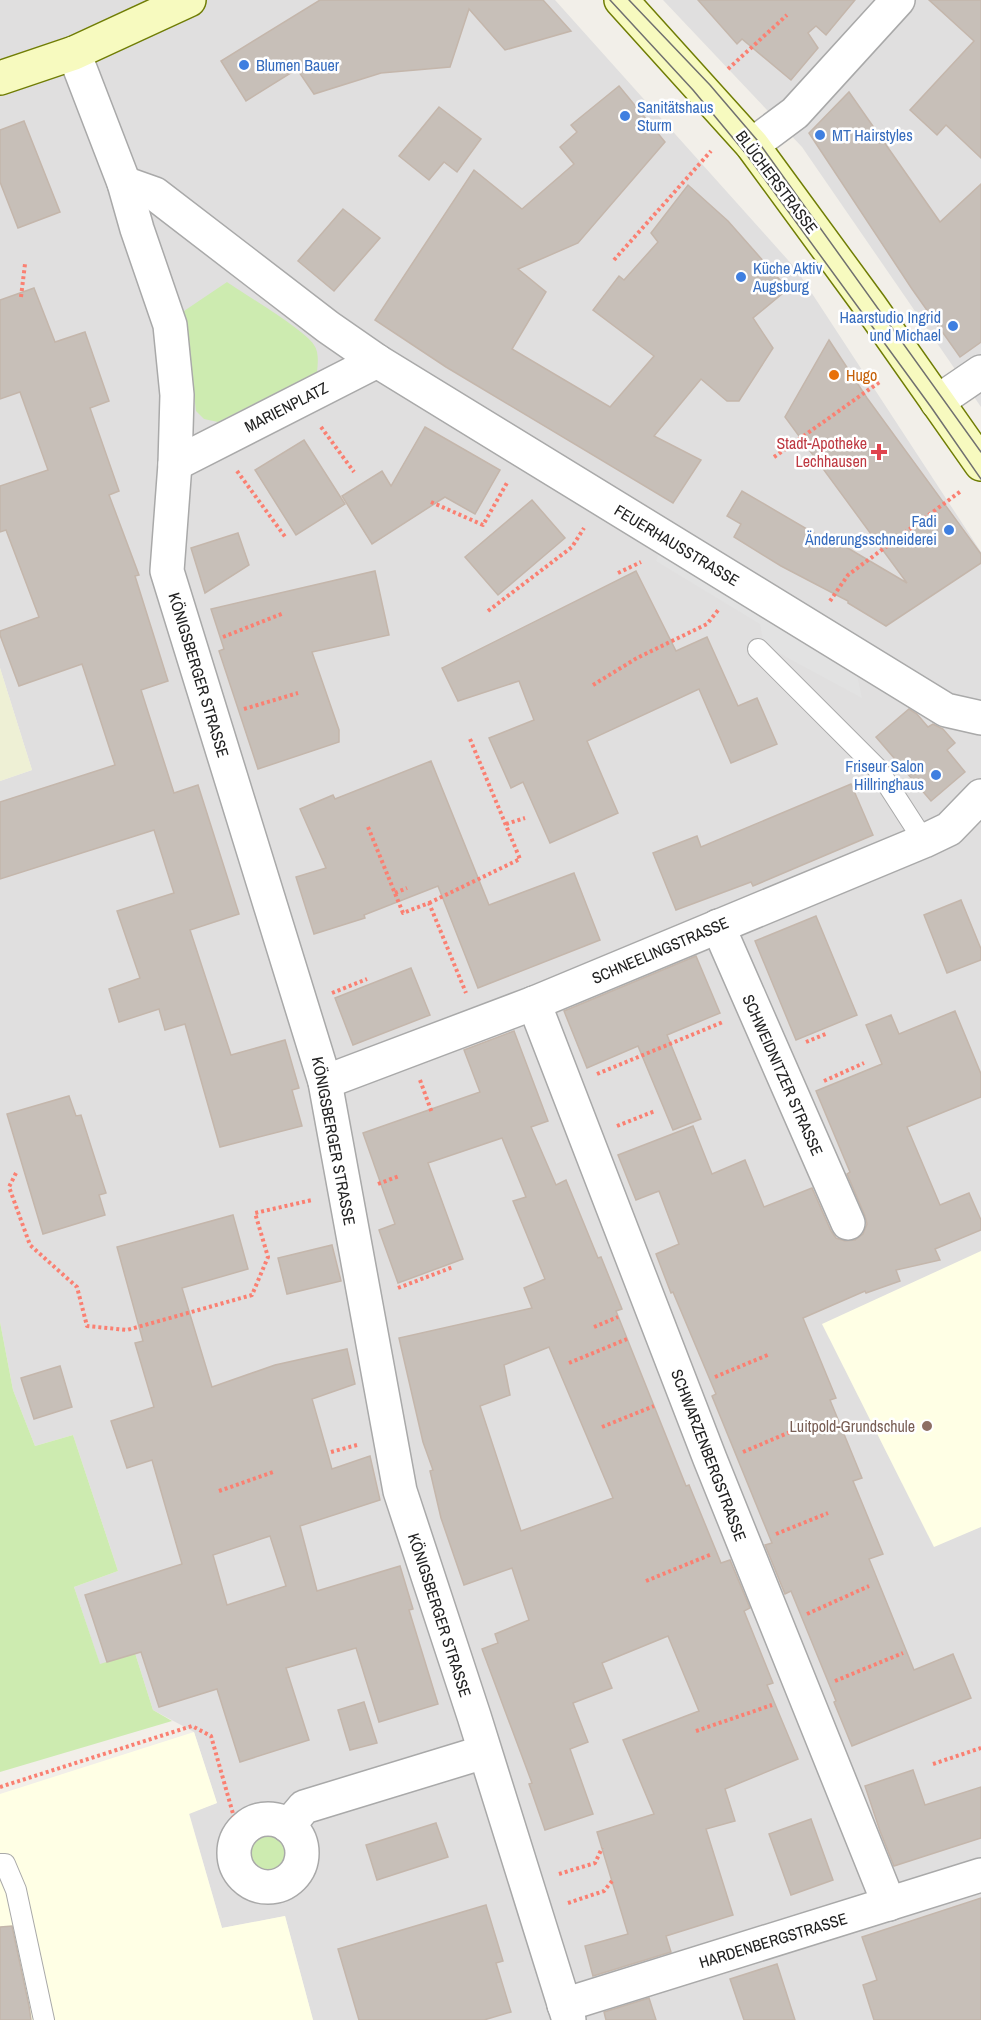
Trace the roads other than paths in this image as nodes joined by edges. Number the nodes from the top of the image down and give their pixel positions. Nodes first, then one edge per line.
1 (189, 0) edge
2 (621, 0) edge
3 (898, 0) edge
4 (74, 53) junction
5 (0, 78) edge
6 (743, 135) junction
7 (124, 183) junction
8 (377, 362) junction
9 (981, 372) edge
10 (937, 402) junction
11 (175, 464) junction
12 (976, 474) edge
13 (758, 649) dead end
14 (979, 721) edge
15 (981, 796) edge
16 (924, 841) junction
17 (718, 926) junction
18 (534, 1003) junction
19 (325, 1082) junction
20 (848, 1223) dead end
21 (484, 1752) junction
22 (288, 1826) junction
23 (0, 1864) edge
24 (981, 1875) edge
25 (889, 1904) junction
26 (567, 2013) edge
27 (44, 2020) edge

1 - 4 street
2 - 6 street, BLÜCHERSTRASSE
3 - 6 street
4 - 5 street
4 - 7 street
6 - 10 street, BLÜCHERSTRASSE
7 - 8 street
7 - 11 street
8 - 11 street, MARIENPLATZ
8 - 14 street, FEUERHAUSSTRASSE
9 - 10 street
10 - 12 street, BLÜCHERSTRASSE
11 - 19 street, KÖNIGSBERGER STRASSE
13 - 16 lane
15 - 16 street, SCHNEELINGSTRASSE
16 - 17 street, SCHNEELINGSTRASSE
17 - 18 street, SCHNEELINGSTRASSE
17 - 20 street, SCHWEIDNITZER STRASSE
18 - 19 street, SCHNEELINGSTRASSE
18 - 25 street, SCHWARZENBERGSTRASSE
19 - 21 street, KÖNIGSBERGER STRASSE
21 - 22 street
21 - 26 street, KÖNIGSBERGER STRASSE
22 - 22 street
23 - 27 lane
24 - 25 street, HARDENBERGSTRASSE
25 - 26 street, HARDENBERGSTRASSE

